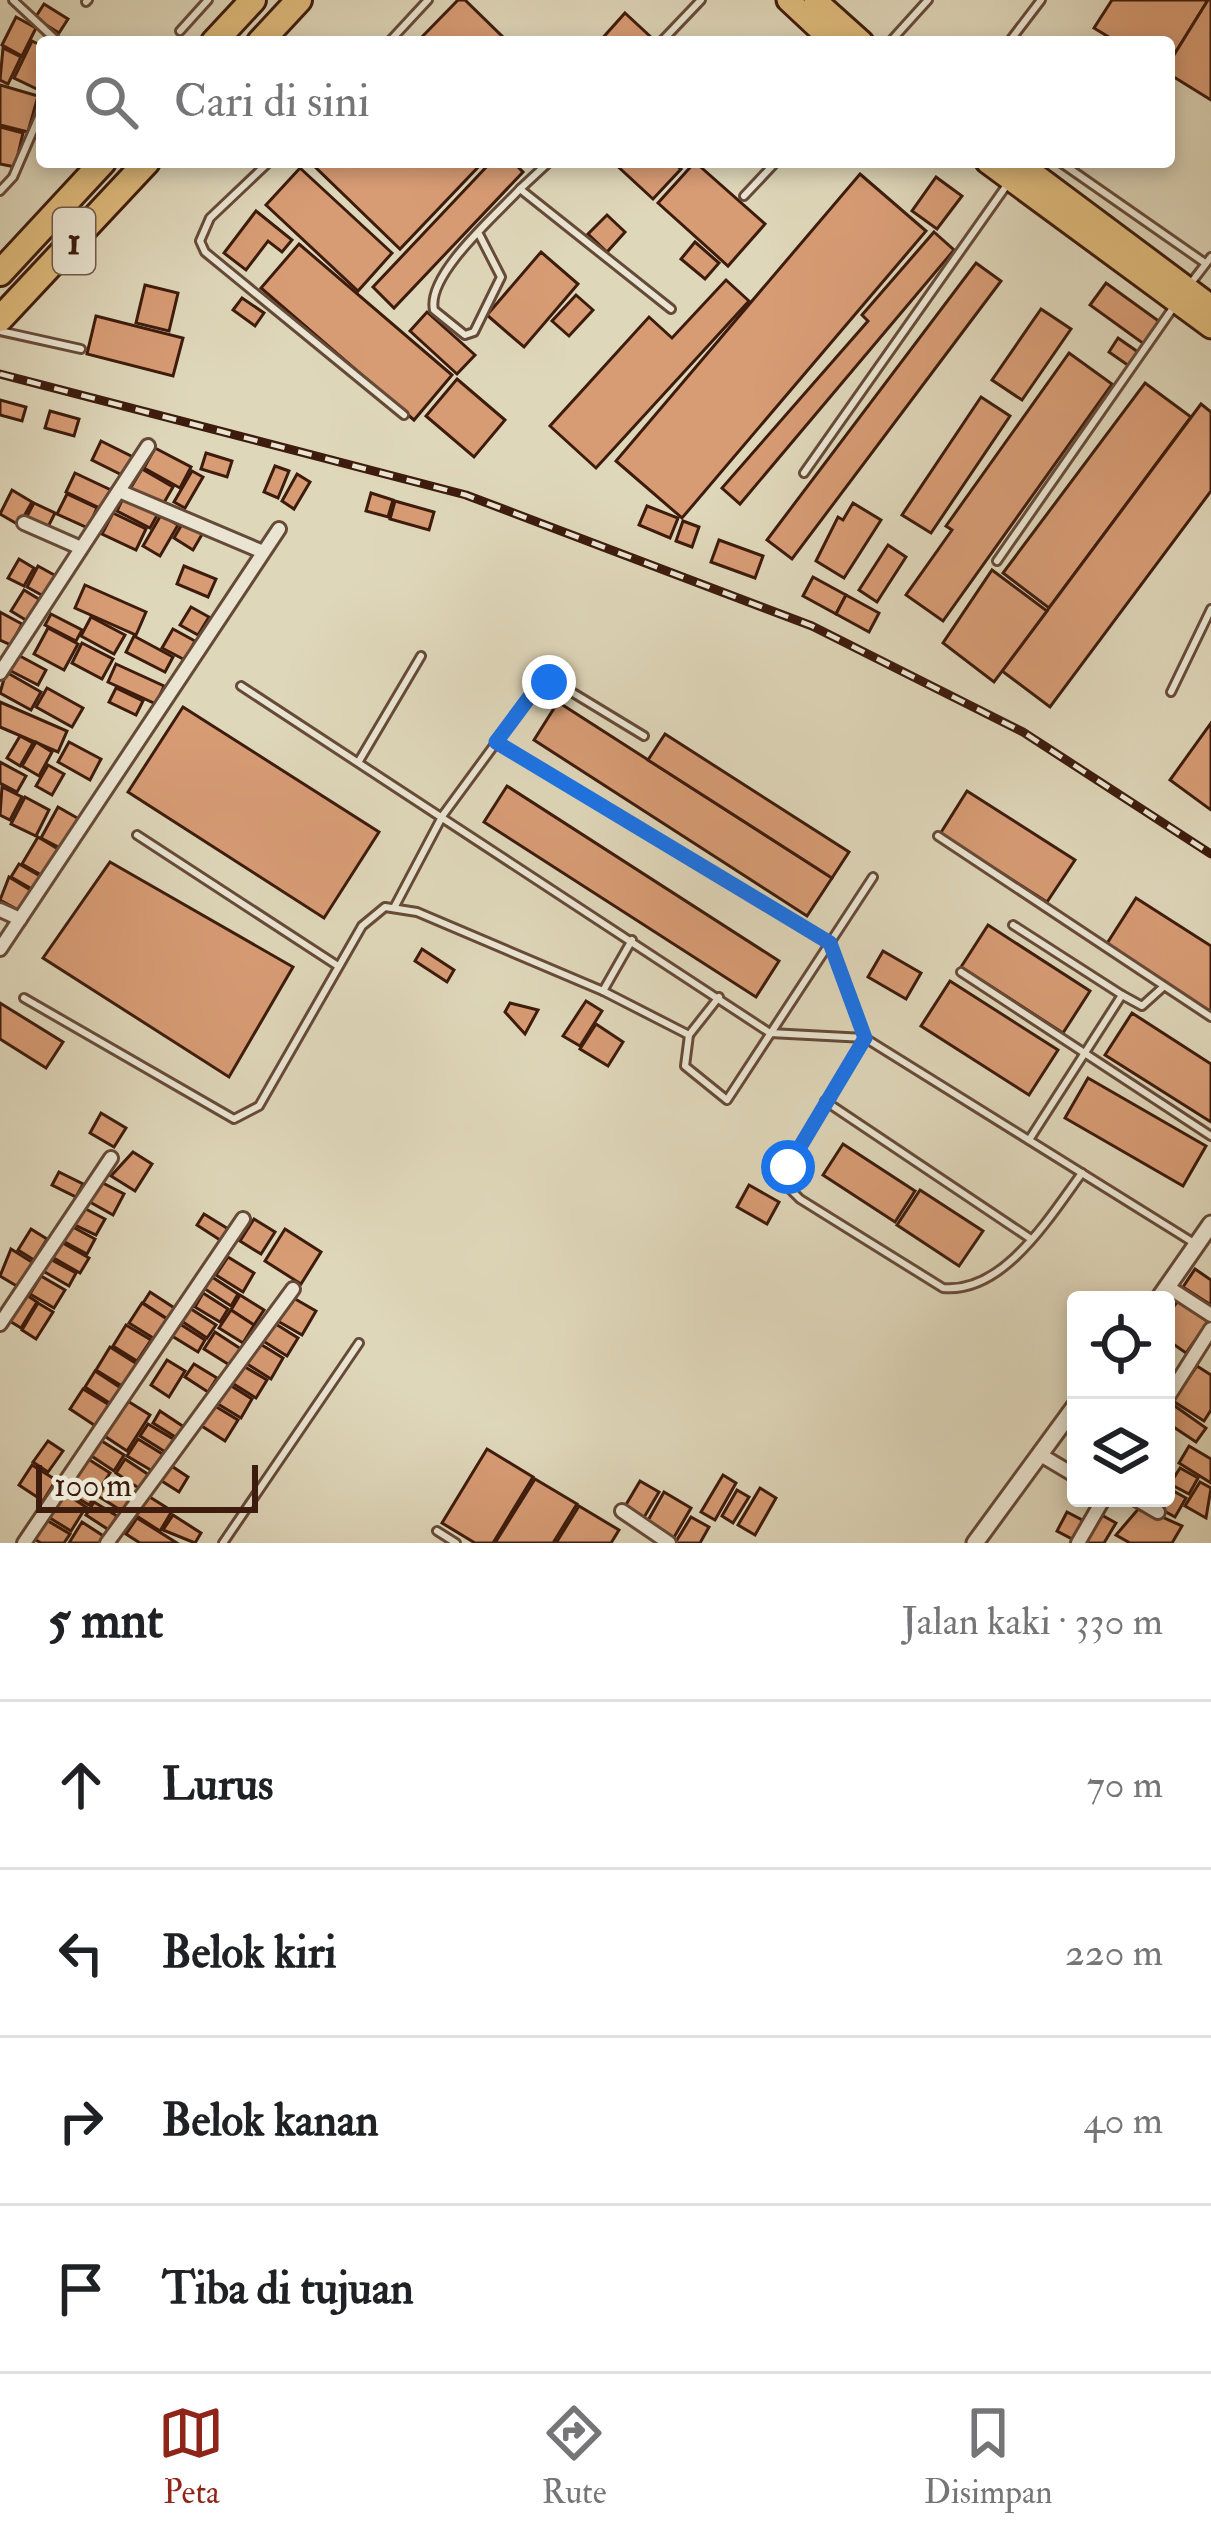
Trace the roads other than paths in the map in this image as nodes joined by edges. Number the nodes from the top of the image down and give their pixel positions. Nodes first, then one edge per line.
1 (13, 0) edge
2 (208, 0) edge
3 (254, 0) edge
4 (299, 0) edge
5 (428, 0) edge
6 (700, 0) edge
7 (788, 0) edge
8 (815, 0) edge
9 (928, 0) edge
10 (1041, 0) edge
11 (180, 31) dead end
12 (52, 36) edge
13 (220, 36) edge
14 (266, 36) edge
15 (394, 36) edge
16 (667, 36) edge
17 (827, 36) edge
18 (855, 36) edge
19 (895, 36) edge
20 (1014, 36) edge
21 (36, 124) edge
22 (97, 168) edge
23 (141, 168) edge
24 (263, 168) edge
25 (543, 168) edge
26 (770, 168) edge
27 (1069, 168) edge
28 (1015, 171) edge
29 (520, 189) junction
30 (0, 191) edge
31 (744, 196) dead end
32 (478, 234) junction
33 (1209, 260) edge
34 (0, 273) edge
35 (1183, 295) junction
36 (1211, 306) edge
37 (670, 309) dead end
38 (0, 319) edge
39 (1211, 327) edge
40 (0, 331) edge
41 (81, 350) dead end
42 (404, 415) dead end
43 (148, 446) dead end
44 (804, 473) dead end
45 (119, 491) junction
46 (24, 523) dead end
47 (279, 529) dead end
48 (81, 548) junction
49 (263, 552) junction
50 (997, 561) dead end
51 (1211, 609) edge
52 (0, 643) edge
53 (15, 649) junction
54 (421, 656) dead end
55 (0, 673) edge
56 (241, 686) dead end
57 (1171, 692) dead end
58 (644, 736) dead end
59 (496, 742) junction
60 (359, 762) junction
61 (443, 815) junction
62 (137, 836) dead end
63 (938, 836) dead end
64 (873, 877) dead end
65 (395, 905) junction
66 (0, 910) edge
67 (20, 919) junction
68 (1013, 925) dead end
69 (632, 940) junction
70 (830, 943) junction
71 (0, 949) edge
72 (338, 966) junction
73 (961, 972) dead end
74 (1163, 987) junction
75 (603, 992) junction
76 (1122, 995) junction
77 (718, 997) junction
78 (24, 998) dead end
79 (1211, 1017) edge
80 (770, 1033) junction
81 (689, 1035) junction
82 (865, 1038) junction
83 (1085, 1053) junction
84 (825, 1101) junction
85 (1211, 1136) edge
86 (1029, 1140) junction
87 (110, 1159) dead end
88 (1082, 1173) junction
89 (243, 1220) dead end
90 (1211, 1224) edge
91 (1032, 1240) junction
92 (1197, 1245) junction
93 (293, 1289) dead end
94 (1163, 1291) edge
95 (1175, 1299) edge
96 (1211, 1316) edge
97 (0, 1324) edge
98 (1211, 1329) edge
99 (359, 1343) dead end
100 (1167, 1399) edge
101 (1067, 1418) edge
102 (1039, 1454) junction
103 (1067, 1471) edge
104 (1099, 1507) edge
105 (1150, 1507) edge
106 (622, 1511) dead end
107 (1159, 1512) dead end
108 (437, 1531) dead end
109 (982, 1541) edge
110 (24, 1543) edge
111 (106, 1543) edge
112 (223, 1543) edge
113 (456, 1543) edge
114 (669, 1543) edge
115 (1078, 1543) edge

1 - 12 lane
2 - 11 lane
3 - 13 highway
4 - 14 highway
5 - 15 lane
6 - 16 lane
7 - 17 highway
8 - 18 highway
9 - 19 lane
10 - 20 lane
21 - 30 lane
22 - 34 highway, 1
23 - 38 highway, 1
24 - 42 lane
25 - 29 lane
26 - 31 lane
27 - 33 lane
28 - 35 highway
28 - 44 lane
29 - 32 lane
29 - 37 lane
32 - 32 lane
33 - 35 lane
35 - 36 highway
35 - 39 highway
35 - 50 lane
40 - 41 lane
43 - 45 street
45 - 48 street
45 - 49 street
46 - 48 street
47 - 49 street
48 - 53 street
49 - 67 street
51 - 57 lane
52 - 53 street
53 - 55 street
54 - 60 lane
56 - 60 lane
58 - 59 lane
59 - 61 lane
59 - 70 lane
60 - 61 lane
61 - 65 lane
61 - 69 lane
62 - 72 lane
63 - 74 lane
64 - 70 lane
65 - 72 lane
65 - 75 lane
66 - 67 street
67 - 71 street
68 - 76 lane
69 - 75 lane
69 - 77 lane
70 - 80 lane
70 - 82 lane
72 - 78 lane
73 - 83 lane
74 - 76 lane
74 - 79 lane
75 - 81 lane
76 - 83 lane
77 - 80 lane
77 - 81 lane
80 - 81 lane
80 - 82 lane
82 - 84 lane
82 - 86 lane
83 - 85 lane
83 - 86 lane
84 - 91 lane
84 - 91 lane
86 - 88 lane
87 - 97 street
88 - 91 lane
88 - 92 lane
89 - 110 street
90 - 92 street
92 - 94 street
93 - 111 street
95 - 96 street
98 - 100 street
99 - 112 lane
101 - 102 street
102 - 103 street
102 - 109 street
104 - 115 street
105 - 107 street
106 - 114 street
108 - 113 lane

